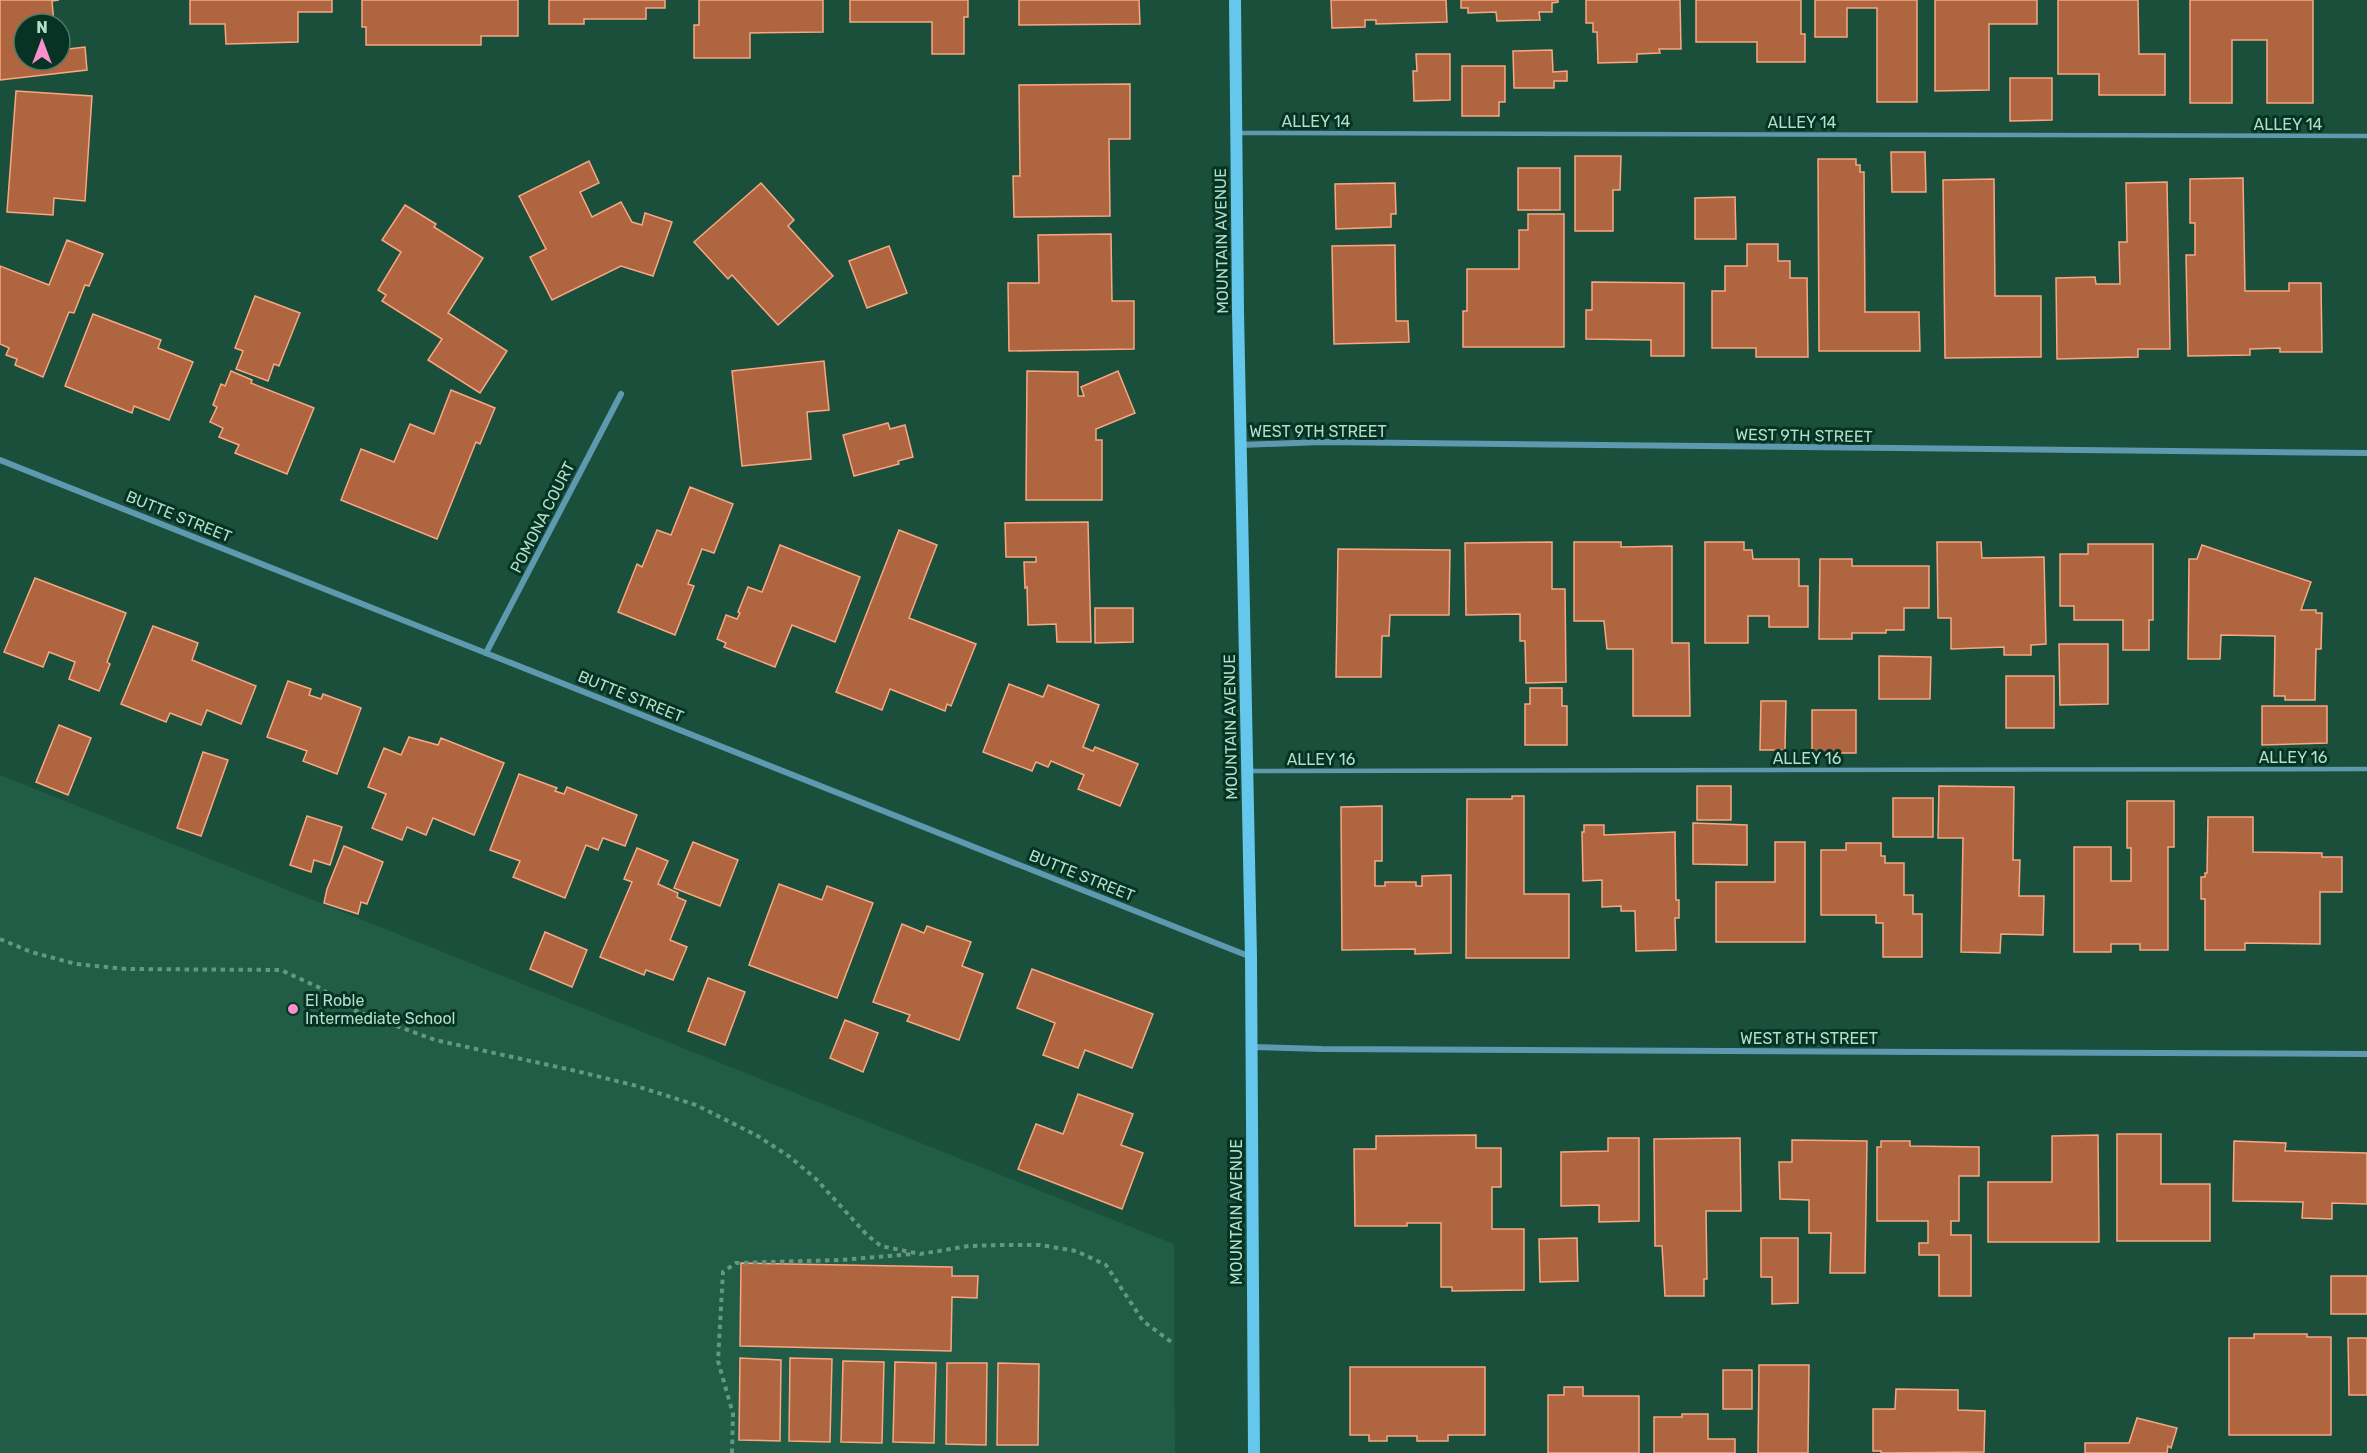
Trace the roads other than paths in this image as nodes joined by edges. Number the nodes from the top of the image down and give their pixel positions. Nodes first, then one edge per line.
1 (1236, 0) edge
2 (1236, 133) junction
3 (2367, 136) edge
4 (621, 394) dead end
5 (1241, 446) junction
6 (2367, 453) edge
7 (0, 460) edge
8 (486, 653) junction
9 (2367, 769) edge
10 (1247, 771) junction
11 (1251, 957) junction
12 (1252, 1047) junction
13 (2367, 1054) edge
14 (1254, 1453) edge

1 - 2 main road, MOUNTAIN AVENUE
2 - 3 lane, ALLEY 14
2 - 5 main road, MOUNTAIN AVENUE
4 - 8 street, POMONA COURT
5 - 6 street, WEST 9TH STREET
5 - 10 main road, MOUNTAIN AVENUE
7 - 8 street, BUTTE STREET
8 - 11 street, BUTTE STREET
9 - 10 lane, ALLEY 16
10 - 11 main road, MOUNTAIN AVENUE
11 - 12 main road, MOUNTAIN AVENUE
12 - 13 street, WEST 8TH STREET
12 - 14 main road, MOUNTAIN AVENUE

